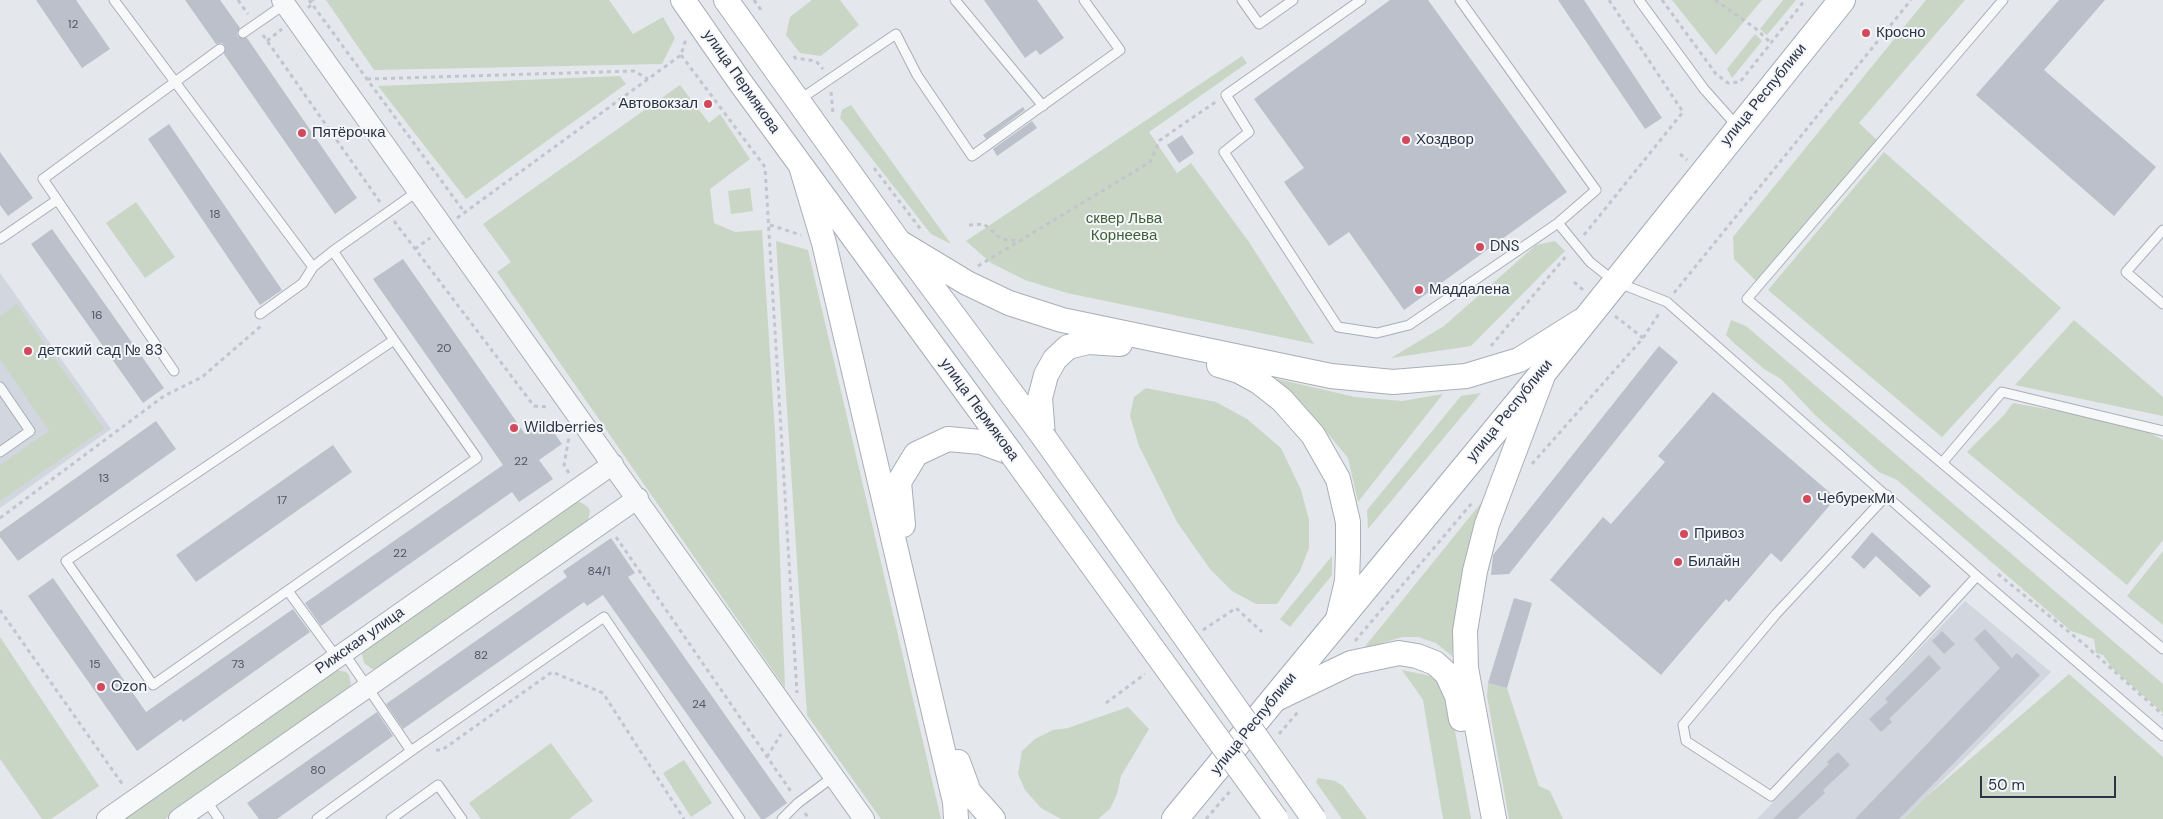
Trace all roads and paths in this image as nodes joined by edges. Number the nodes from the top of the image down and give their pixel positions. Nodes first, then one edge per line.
1 (114, 0) edge
2 (238, 0) edge
3 (309, 0) edge
4 (313, 0) edge
5 (684, 0) edge
6 (726, 0) edge
7 (754, 0) edge
8 (955, 0) edge
9 (1084, 0) edge
10 (1242, 0) edge
11 (1293, 0) edge
12 (1361, 0) edge
13 (1460, 0) edge
14 (1609, 0) edge
15 (1639, 0) edge
16 (1662, 0) edge
17 (1716, 0) edge
18 (1805, 0) edge
19 (1842, 0) edge
20 (1911, 0) edge
21 (2003, 0) edge
22 (283, 2) edge
23 (762, 12) dead end
24 (255, 25) junction
25 (243, 33) dead end
26 (684, 40) dead end
27 (1771, 42) junction
28 (220, 49) dead end
29 (789, 50) dead end
30 (681, 55) junction
31 (830, 78) junction
32 (648, 79) junction
33 (367, 80) dead end
34 (174, 82) junction
35 (1226, 95) junction
36 (799, 100) junction
37 (1043, 106) junction
38 (1684, 112) dead end
39 (833, 115) dead end
40 (1738, 128) junction
41 (868, 161) dead end
42 (801, 166) junction
43 (419, 191) junction
44 (56, 200) junction
45 (388, 213) junction
46 (1558, 223) junction
47 (969, 225) dead end
48 (386, 226) dead end
49 (444, 227) junction
50 (2163, 230) edge
51 (0, 238) edge
52 (927, 238) dead end
53 (1020, 240) junction
54 (899, 242) junction
55 (415, 249) junction
56 (333, 252) junction
57 (969, 261) dead end
58 (978, 266) junction
59 (313, 267) junction
60 (986, 270) dead end
61 (1614, 281) junction
62 (1667, 302) junction
63 (2163, 304) edge
64 (264, 316) joint
65 (1584, 319) junction
66 (394, 340) junction
67 (1546, 369) junction
68 (174, 371) dead end
69 (0, 387) edge
70 (554, 414) dead end
71 (564, 429) dead end
72 (2163, 431) edge
73 (1043, 436) junction
74 (0, 452) edge
75 (1011, 453) junction
76 (1942, 463) junction
77 (614, 464) junction
78 (1527, 471) dead end
79 (579, 488) junction
80 (1887, 495) junction
81 (638, 498) junction
82 (0, 518) edge
83 (605, 521) junction
84 (1977, 576) junction
85 (288, 591) junction
86 (0, 610) edge
87 (1338, 619) junction
88 (1203, 630) dead end
89 (1262, 632) dead end
90 (2163, 648) edge
91 (340, 655) junction
92 (1148, 672) dead end
93 (368, 687) junction
94 (1276, 699) junction
95 (1106, 703) dead end
96 (791, 718) junction
97 (2163, 736) edge
98 (411, 750) junction
99 (767, 757) junction
100 (833, 776) junction
101 (206, 800) junction
102 (134, 801) junction
103 (798, 803) junction
104 (108, 819) edge
105 (179, 819) edge
106 (219, 819) edge
107 (317, 819) edge
108 (391, 819) edge
109 (462, 819) edge
110 (684, 819) edge
111 (740, 819) edge
112 (782, 819) edge
113 (809, 819) edge
114 (864, 819) edge
115 (956, 819) edge
116 (993, 819) edge
117 (1175, 819) edge
118 (1276, 819) edge
119 (1314, 819) edge
120 (1479, 819) edge
121 (1494, 819) edge

1 - 34 lane
2 - 24 path
3 - 4 path
5 - 42 main road, улица Пермякова
6 - 36 main road
7 - 23 path
8 - 37 lane
9 - 37 lane
10 - 11 lane
12 - 35 lane
13 - 46 lane
14 - 38 path
15 - 40 lane
16 - 27 path
17 - 27 path
18 - 27 path
19 - 40 main road, улица Республики
20 - 62 path
21 - 76 lane
22 - 24 lane
22 - 43 street
24 - 25 lane
24 - 45 path
26 - 30 path
28 - 34 lane
29 - 31 path
30 - 32 path
30 - 96 path
31 - 36 lane
31 - 37 lane
31 - 39 path
32 - 33 path
32 - 49 path
34 - 44 lane
34 - 59 lane
35 - 46 lane
35 - 53 path
36 - 54 main road
40 - 61 main road, улица Республики
41 - 52 path
42 - 75 main road, улица Пермякова
42 - 115 main road
43 - 45 lane
43 - 49 street
44 - 51 lane
44 - 68 lane
45 - 56 lane
46 - 61 lane
47 - 53 path
48 - 55 path
49 - 55 path
49 - 77 street
50 - 63 lane
53 - 58 path
54 - 65 main road
54 - 73 main road
55 - 70 path
56 - 59 lane
56 - 66 lane
57 - 58 path
58 - 60 path
59 - 64 lane
61 - 62 lane
61 - 65 main road, улица Республики
62 - 78 path
62 - 80 lane
64 - 82 path
65 - 67 main road, улица Республики
66 - 85 lane
66 - 85 lane
67 - 87 main road, улица Республики
67 - 121 main road
69 - 74 lane
71 - 79 path
72 - 76 lane
73 - 87 main road
73 - 119 main road, bridge
75 - 116 main road
75 - 118 main road, улица Пермякова, bridge
76 - 90 lane
77 - 79 street, Рижская улица
77 - 81 street
79 - 91 street, Рижская улица
80 - 84 lane
80 - 84 lane
81 - 83 street
81 - 96 street
83 - 93 street
83 - 99 path
84 - 97 lane
85 - 91 lane
86 - 102 path
87 - 94 main road, улица Республики
88 - 89 path
91 - 93 lane
91 - 102 street, Рижская улица
92 - 95 path
93 - 98 lane
93 - 101 street
94 - 117 main road, улица Республики
94 - 120 main road
96 - 99 path
96 - 100 street
98 - 107 lane
98 - 110 path
98 - 111 lane
99 - 103 path
100 - 103 lane
100 - 114 street
101 - 105 street
101 - 106 lane
102 - 104 street, Рижская улица
103 - 112 lane
103 - 113 path
108 - 109 lane

